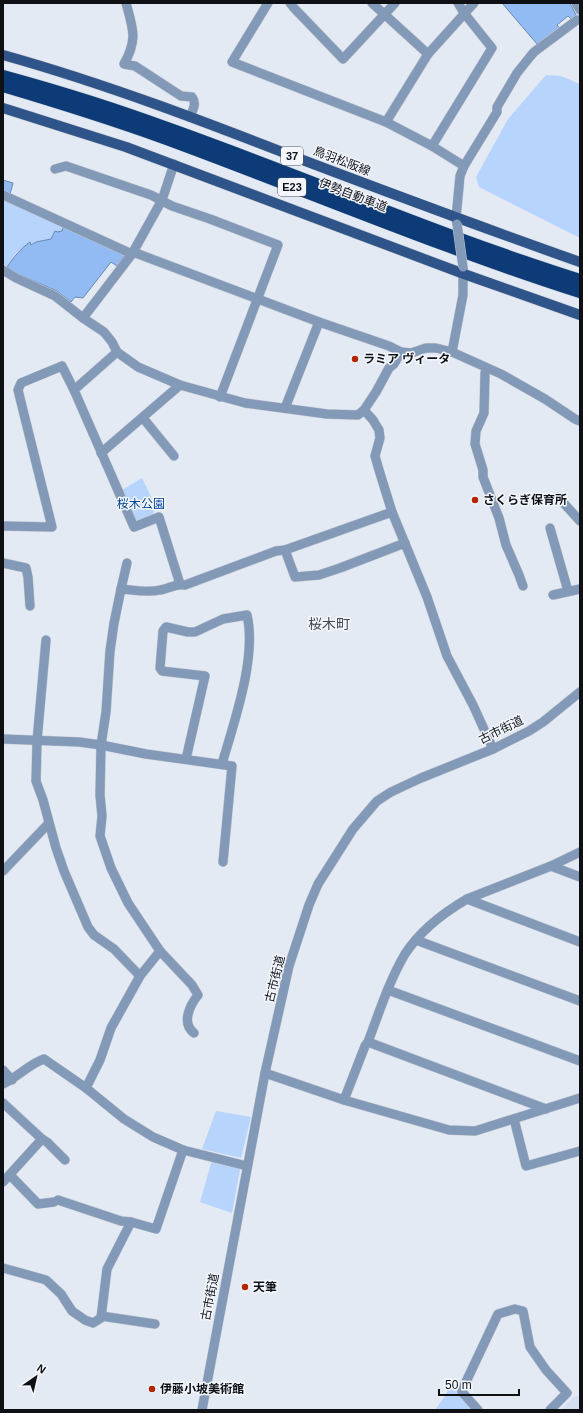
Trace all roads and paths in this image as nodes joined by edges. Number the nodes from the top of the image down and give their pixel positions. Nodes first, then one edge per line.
1 (126, 3) edge
2 (268, 3) edge
3 (290, 3) edge
4 (372, 3) edge
5 (395, 3) edge
6 (458, 3) edge
7 (474, 3) edge
8 (576, 3) edge
9 (580, 10) edge
10 (464, 13) junction
11 (384, 16) junction
12 (580, 20) edge
13 (428, 54) junction
14 (3, 55) edge
15 (3, 76) edge
16 (3, 86) edge
17 (3, 108) edge
18 (190, 117) junction
19 (386, 122) junction
20 (432, 146) junction
21 (174, 164) junction
22 (464, 166) junction
23 (55, 169) dead end
24 (3, 194) edge
25 (162, 200) junction
26 (457, 221) junction
27 (133, 253) junction
28 (580, 262) edge
29 (3, 270) edge
30 (464, 270) junction
31 (580, 280) edge
32 (580, 292) edge
33 (259, 298) junction
34 (580, 315) edge
35 (83, 318) junction
36 (318, 322) junction
37 (117, 352) junction
38 (401, 352) junction
39 (452, 352) junction
40 (488, 368) junction
41 (180, 386) junction
42 (74, 390) junction
43 (220, 396) junction
44 (285, 408) junction
45 (364, 410) junction
46 (143, 418) junction
47 (580, 421) edge
48 (101, 453) junction
49 (174, 456) dead end
50 (558, 497) dead end
51 (392, 512) junction
52 (580, 521) edge
53 (3, 526) edge
54 (550, 528) dead end
55 (405, 543) junction
56 (285, 550) junction
57 (3, 563) edge
58 (128, 563) dead end
59 (180, 584) junction
60 (523, 586) dead end
61 (121, 589) junction
62 (580, 589) edge
63 (568, 591) junction
64 (554, 594) dead end
65 (30, 606) dead end
66 (46, 640) dead end
67 (580, 692) edge
68 (3, 739) edge
69 (37, 741) junction
70 (101, 745) junction
71 (493, 748) junction
72 (186, 759) junction
73 (222, 764) junction
74 (49, 824) junction
75 (580, 852) edge
76 (223, 862) dead end
77 (551, 866) junction
78 (3, 870) edge
79 (580, 877) edge
80 (467, 899) junction
81 (416, 940) junction
82 (580, 942) edge
83 (160, 951) junction
84 (140, 976) junction
85 (388, 990) junction
86 (580, 1001) edge
87 (194, 1033) dead end
88 (368, 1042) junction
89 (580, 1061) edge
90 (3, 1070) edge
91 (265, 1073) junction
92 (12, 1080) junction
93 (3, 1084) edge
94 (86, 1088) junction
95 (580, 1098) edge
96 (344, 1100) junction
97 (3, 1103) edge
98 (546, 1109) junction
99 (514, 1119) junction
100 (42, 1140) junction
101 (183, 1150) junction
102 (580, 1151) edge
103 (65, 1160) dead end
104 (247, 1166) junction
105 (10, 1175) junction
106 (3, 1182) edge
107 (130, 1222) junction
108 (3, 1268) edge
109 (101, 1316) junction
110 (155, 1324) dead end
111 (202, 1410) edge
112 (478, 1410) edge
113 (550, 1410) edge

1 - 18 street
2 - 19 street
3 - 11 street
4 - 11 street
5 - 11 street
6 - 10 street
7 - 10 street
8 - 9 street
10 - 13 street
10 - 20 street
11 - 13 street
12 - 22 street
13 - 19 street
14 - 18 main road, 鳥羽松阪線 / 37
15 - 31 highway, 伊勢自動車道 / E23
16 - 32 highway, 伊勢自動車道 / E23
17 - 21 main road
18 - 26 main road, 鳥羽松阪線 / 37
19 - 20 street
20 - 22 street
21 - 25 street
21 - 30 main road
22 - 26 street
23 - 25 street
24 - 27 street
25 - 27 street
25 - 33 street
26 - 28 main road, 鳥羽松阪線 / 37
26 - 30 street, bridge
27 - 33 street
27 - 35 street
29 - 35 street
30 - 34 main road
30 - 39 street
33 - 36 street
33 - 43 street
35 - 37 street
36 - 38 street
36 - 44 street
37 - 41 street
37 - 42 street
38 - 39 street
38 - 45 street
39 - 40 street
40 - 47 street
40 - 60 street
41 - 43 street
41 - 46 street
42 - 48 street
42 - 53 street
43 - 44 street
44 - 45 street
45 - 51 street
46 - 48 street
46 - 49 street
48 - 59 street
50 - 52 street
51 - 55 street
51 - 56 street
54 - 63 street
55 - 56 street
55 - 71 street
56 - 59 street
57 - 65 street
58 - 61 street
59 - 61 street
61 - 70 street
62 - 63 street
63 - 64 street
66 - 69 street
67 - 71 street, 古市街道
68 - 69 street
69 - 70 street
69 - 74 street
70 - 72 street
70 - 83 street
71 - 91 street, 古市街道
72 - 73 street
72 - 73 street
73 - 76 street
74 - 78 street
74 - 84 street
75 - 77 street
77 - 79 street
77 - 80 street
80 - 81 street
80 - 82 street
81 - 85 street
81 - 86 street
83 - 84 street
83 - 87 street
84 - 94 street
85 - 88 street
85 - 89 street
88 - 96 street
88 - 98 street
90 - 92 street
91 - 96 street
91 - 104 street, 古市街道
92 - 93 street
92 - 94 street
94 - 101 street
95 - 98 street
96 - 99 street
97 - 100 street
98 - 99 street
99 - 102 street
100 - 103 street
100 - 105 street
101 - 104 street
101 - 107 street
104 - 111 street, 古市街道
105 - 106 street
105 - 107 street
107 - 109 street
108 - 109 street
109 - 110 street
112 - 113 street

